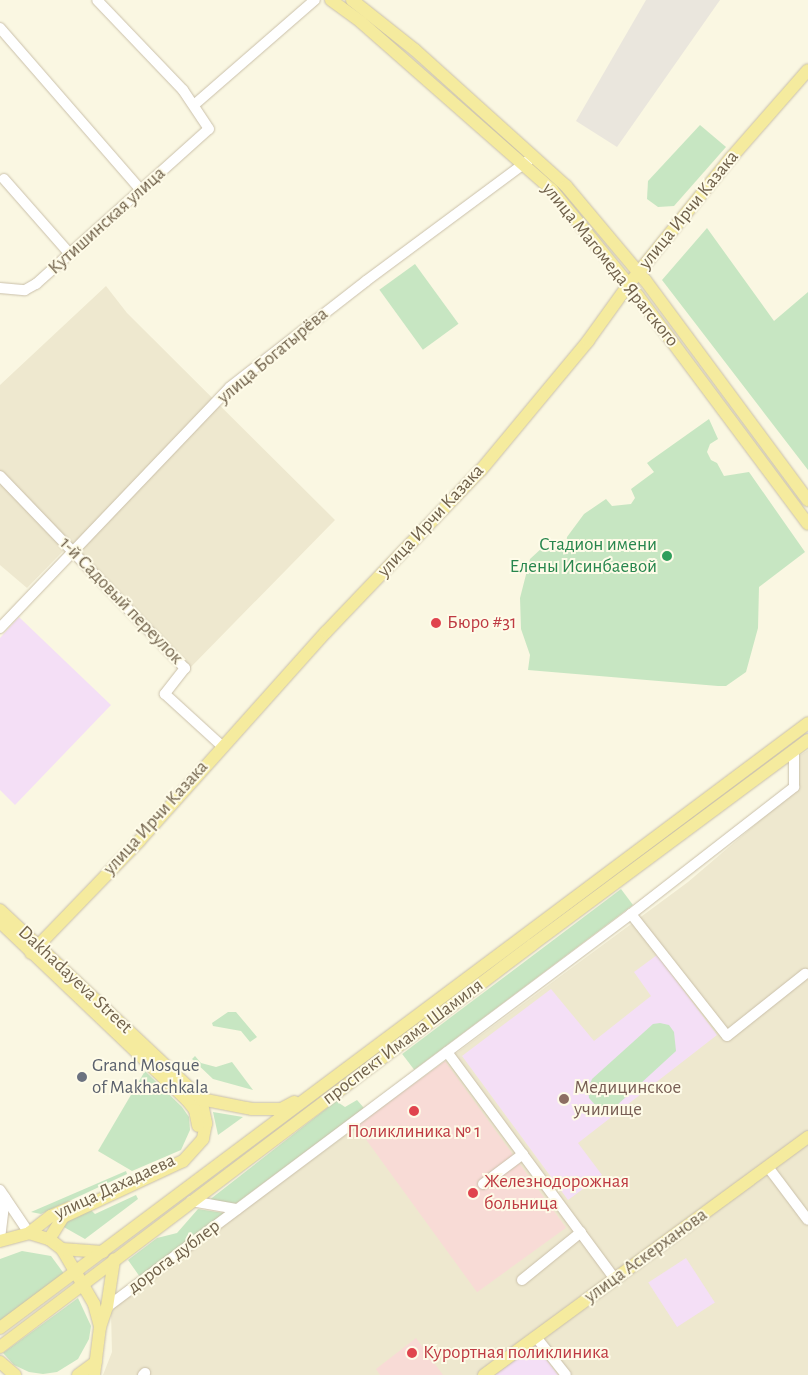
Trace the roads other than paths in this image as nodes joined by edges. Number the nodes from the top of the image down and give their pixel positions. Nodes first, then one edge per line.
1 (97, 0) edge
2 (315, 0) edge
3 (331, 0) edge
4 (357, 5) edge
5 (0, 28) edge
6 (808, 70) edge
7 (194, 105) junction
8 (528, 161) junction
9 (4, 179) dead end
10 (141, 190) junction
11 (70, 254) junction
12 (638, 273) junction
13 (629, 284) junction
14 (0, 288) edge
15 (0, 476) edge
16 (808, 500) edge
17 (808, 524) edge
18 (72, 551) junction
19 (0, 628) edge
20 (808, 722) edge
21 (808, 740) edge
22 (223, 747) junction
23 (794, 751) junction
24 (0, 910) edge
25 (632, 914) junction
26 (0, 922) edge
27 (34, 949) junction
28 (804, 974) dead end
29 (448, 1052) junction
30 (314, 1092) junction
31 (201, 1099) junction
32 (808, 1137) edge
33 (522, 1154) junction
34 (768, 1166) junction
35 (483, 1184) dead end
36 (2, 1193) edge
37 (191, 1202) junction
38 (239, 1208) junction
39 (808, 1220) edge
40 (581, 1232) junction
41 (30, 1233) junction
42 (49, 1239) junction
43 (1, 1240) edge
44 (62, 1249) junction
45 (103, 1252) junction
46 (114, 1260) junction
47 (80, 1278) junction
48 (615, 1279) junction
49 (522, 1280) dead end
50 (107, 1307) junction
51 (100, 1327) junction
52 (0, 1328) edge
53 (536, 1337) junction
54 (0, 1347) edge
55 (0, 1362) edge
56 (96, 1362) junction
57 (15, 1375) edge
58 (78, 1375) edge
59 (94, 1375) edge
60 (484, 1375) edge
61 (566, 1375) edge

1 - 7 street
2 - 7 street
3 - 4 main road, улица Магомеда Ярагского
4 - 8 main road, улица Магомеда Ярагского
5 - 10 street
6 - 12 main road, улица Ирчи Казака
7 - 10 street, Кутишинская улица
8 - 12 main road, улица Магомеда Ярагского
8 - 13 main road, улица Магомеда Ярагского
8 - 18 street, улица Богатырёва
9 - 11 street
10 - 11 street, Кутишинская улица
11 - 14 street, Кутишинская улица
12 - 13 main road, улица Ирчи Казака
12 - 16 main road, улица Магомеда Ярагского
13 - 17 main road, улица Магомеда Ярагского
13 - 22 main road, улица Ирчи Казака
15 - 18 street, 1-й Садовый переулок
18 - 19 street, улица Богатырёва
18 - 22 street, 1-й Садовый переулок
20 - 30 main road, проспект Имама Шамиля
21 - 23 main road, проспект Имама Шамиля
22 - 27 main road, улица Ирчи Казака
23 - 25 street, дорога дублер
23 - 37 main road, проспект Имама Шамиля
24 - 27 main road, Dakhadayeva Street
25 - 28 street
25 - 29 street, дорога дублер
26 - 27 main road, улица Дахадаева
27 - 31 main road, Dakhadayeva Street
27 - 41 main road, улица Дахадаева
29 - 33 street
29 - 38 street, дорога дублер
30 - 31 main road
30 - 45 main road, проспект Имама Шамиля
31 - 42 main road
32 - 34 main road, улица Аскерханова
33 - 35 street
33 - 40 street
34 - 39 street
34 - 48 main road, улица Аскерханова
36 - 41 street
36 - 43 street
37 - 38 street
37 - 46 main road, проспект Имама Шамиля
38 - 50 street, дорога дублер
40 - 48 street
40 - 49 street
41 - 42 main road
41 - 43 main road
42 - 44 main road
44 - 45 main road
44 - 47 main road
45 - 47 main road, проспект Имама Шамиля
46 - 47 main road, проспект Имама Шамиля
46 - 50 main road
47 - 51 main road
47 - 52 main road, проспект Имама Шамиля
47 - 54 main road, проспект Имама Шамиля
48 - 53 main road, улица Аскерханова
50 - 51 main road
51 - 56 main road
53 - 60 main road, улица Аскерханова
53 - 61 street
55 - 57 main road
56 - 58 main road
56 - 59 main road

